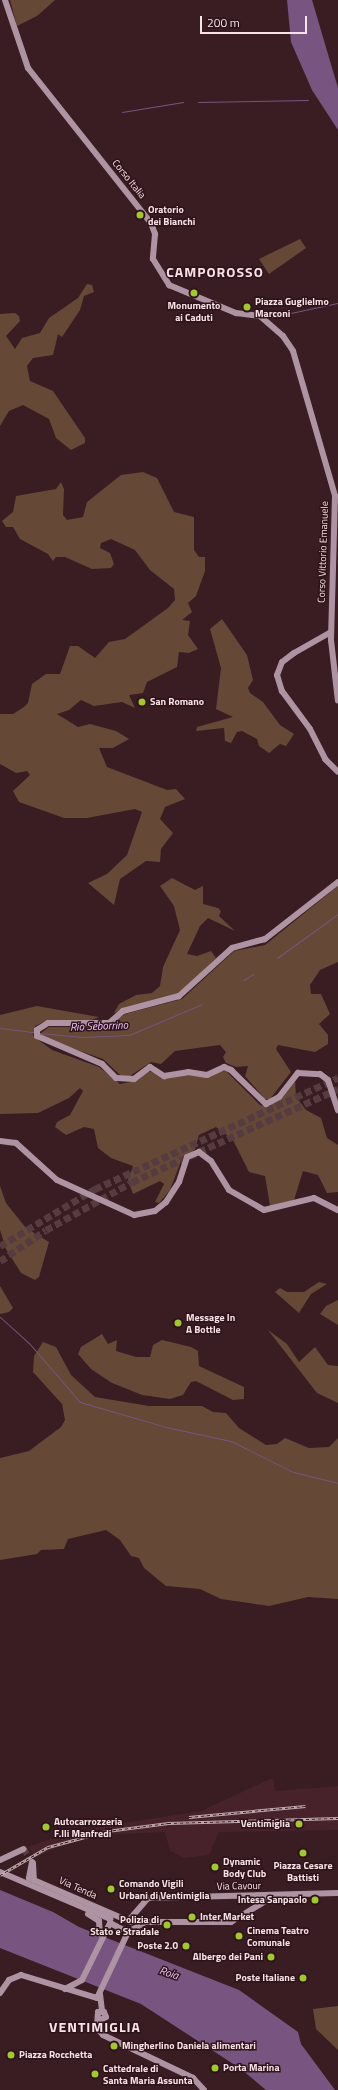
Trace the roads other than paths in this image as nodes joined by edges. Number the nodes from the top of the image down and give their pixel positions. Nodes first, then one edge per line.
1 (5, 0) edge
2 (267, 320) joint
3 (331, 632) junction
4 (338, 701) edge
5 (338, 772) edge
6 (338, 882) edge
7 (338, 1110) edge
8 (0, 1141) edge
9 (338, 1210) edge
10 (24, 1849) dead end
11 (0, 1860) edge
12 (31, 1861) tunnel mouth
13 (0, 1872) edge
14 (338, 1893) edge
15 (276, 1895) junction
16 (76, 1904) junction
17 (137, 1914) junction
18 (110, 1920) junction
19 (129, 1920) junction
20 (145, 1922) junction
21 (130, 1930) junction
22 (96, 1947) junction
23 (78, 1986) junction
24 (65, 1989) junction
25 (101, 1992) junction
26 (0, 1993) edge
27 (84, 1996) junction
28 (93, 1999) junction
29 (100, 2011) junction
30 (204, 2090) edge

1 - 2 main road, Corso Italia
2 - 3 main road, Corso Vittorio Emanuele
3 - 4 main road, Corso Vittorio Emanuele
3 - 5 main road
6 - 7 main road
8 - 9 main road
10 - 11 main road
12 - 18 main road, Via Tenda
13 - 16 main road
14 - 15 main road, Via Cavour
15 - 17 main road, Via Cavour
15 - 20 main road
16 - 18 main road
16 - 22 main road
17 - 19 main road, Via Cavour
17 - 20 main road
18 - 19 main road
18 - 21 main road
18 - 22 main road
19 - 21 main road
20 - 21 main road
21 - 25 main road
22 - 23 main road
23 - 24 main road
23 - 27 main road
24 - 26 main road
24 - 27 main road
25 - 28 main road
25 - 29 main road
27 - 28 main road
28 - 29 main road
29 - 30 main road

